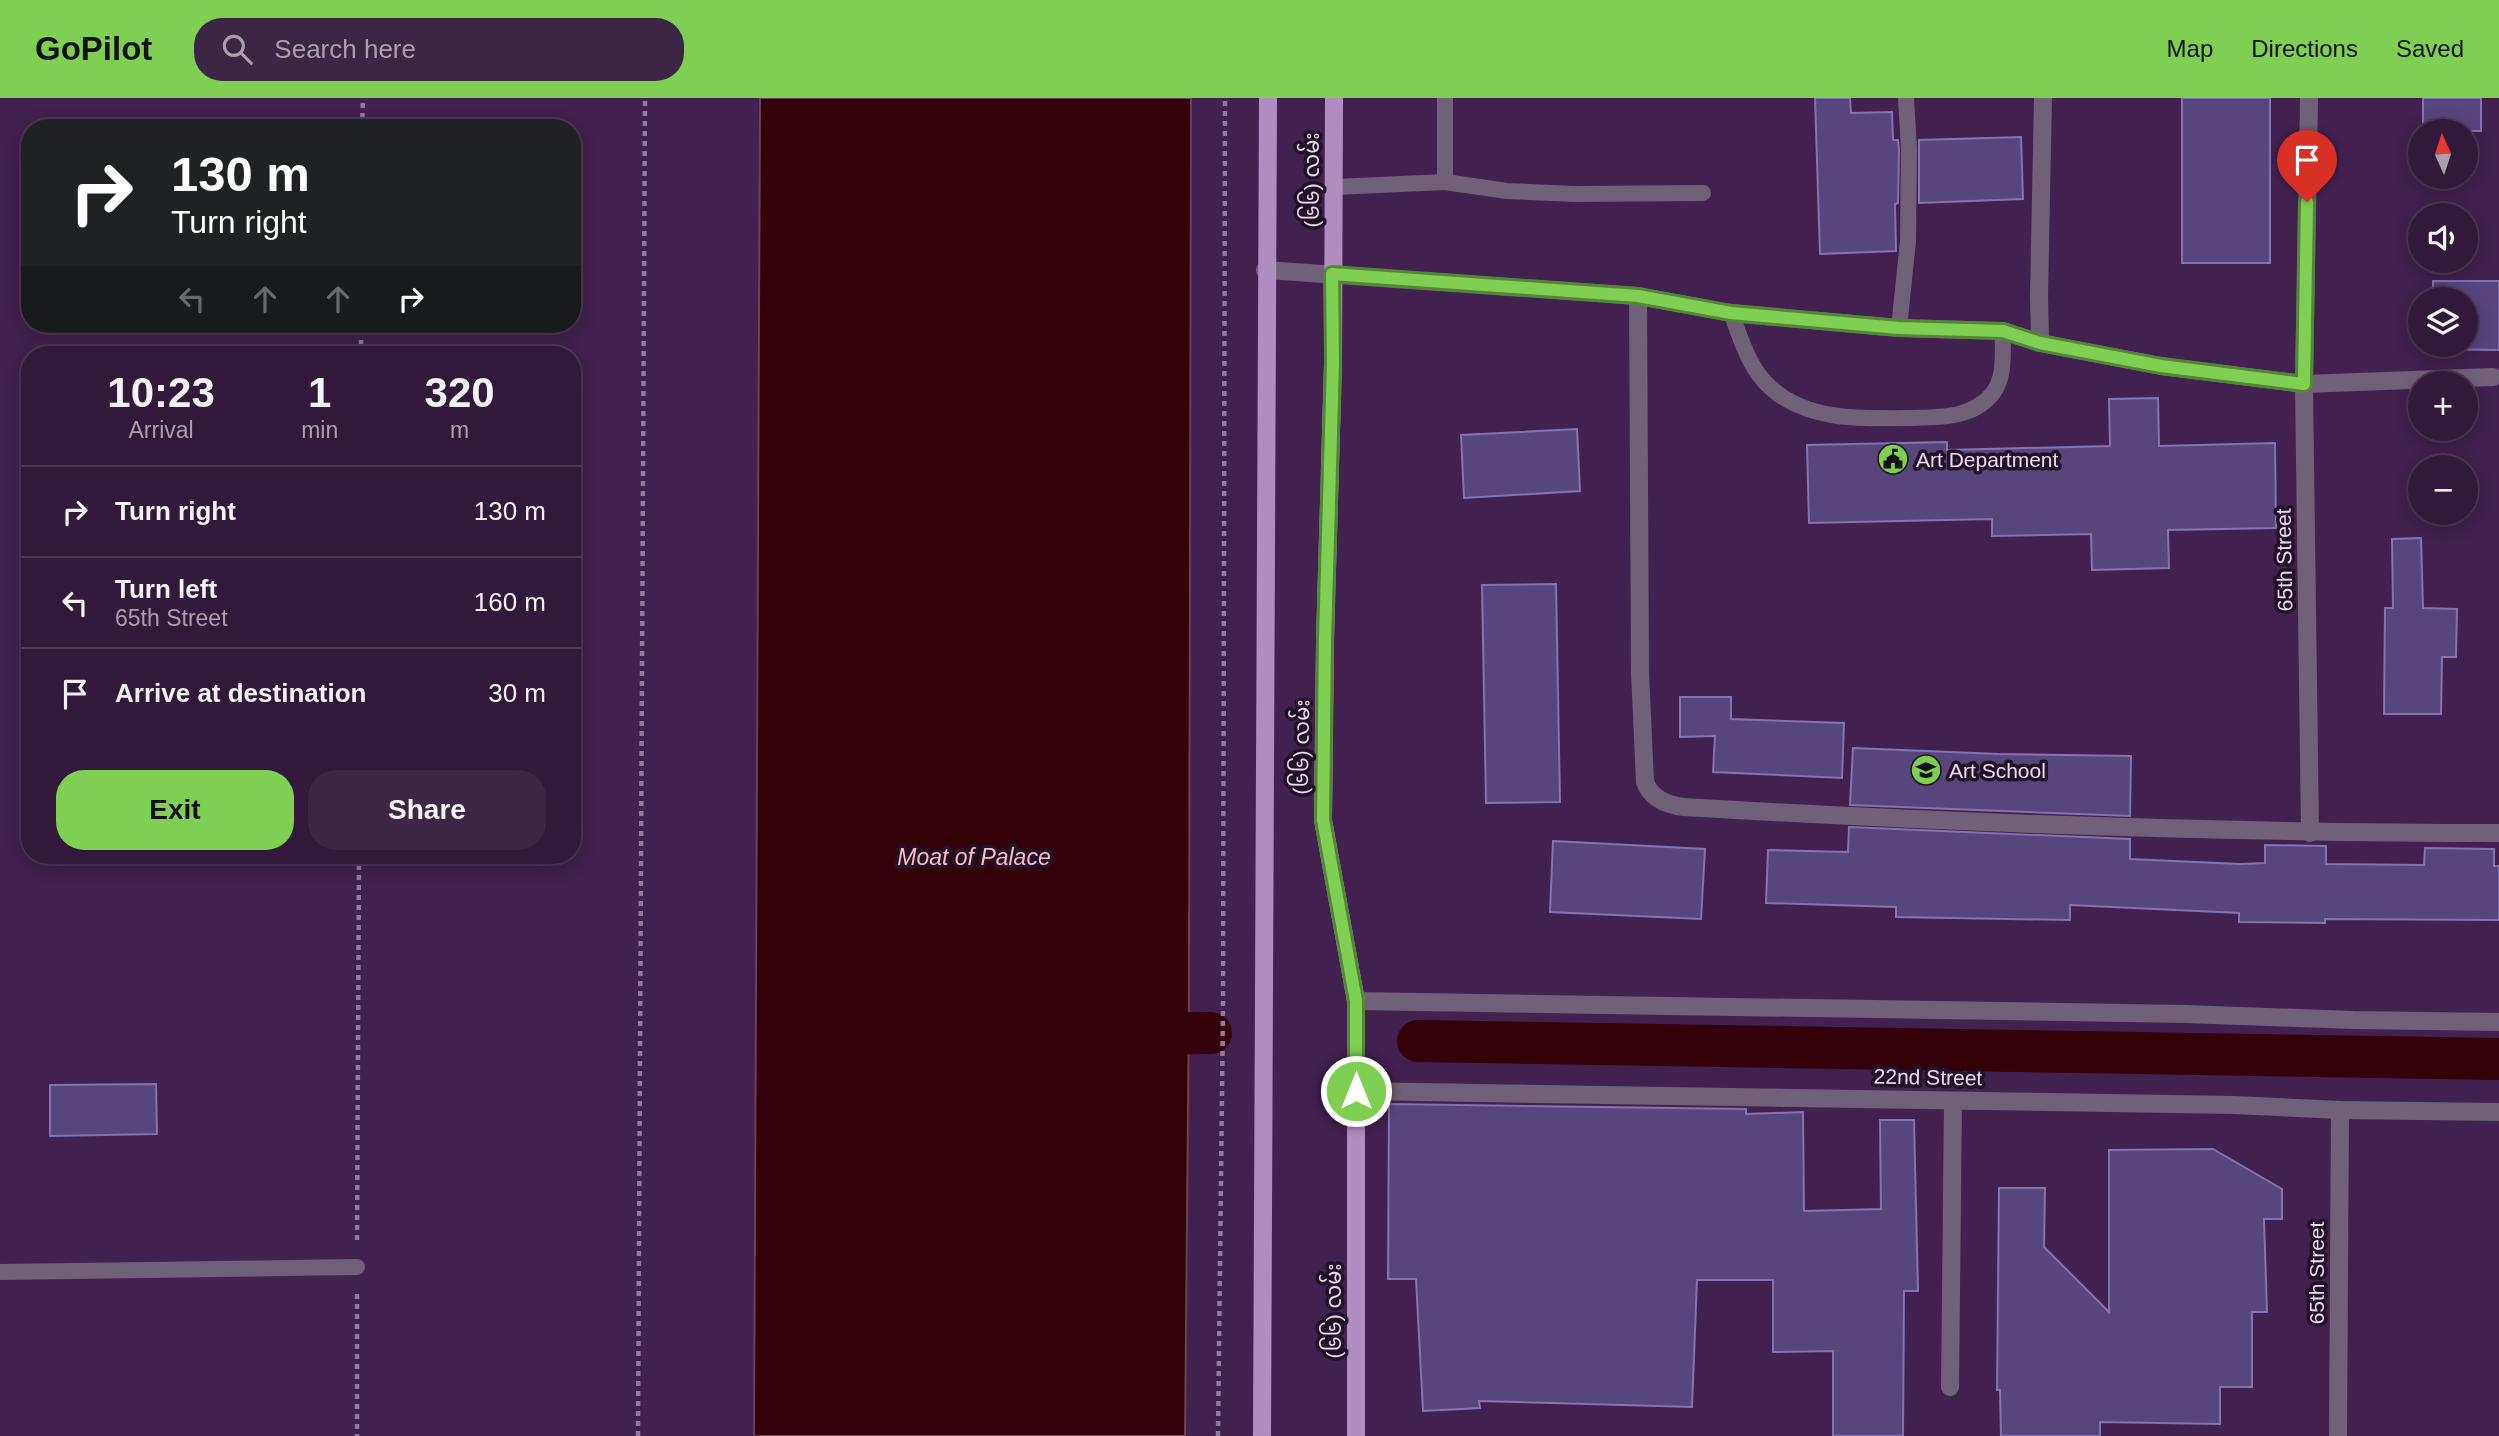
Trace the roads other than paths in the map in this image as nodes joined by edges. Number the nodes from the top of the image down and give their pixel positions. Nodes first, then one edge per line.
1 (1268, 98) edge
2 (1334, 98) edge
3 (1445, 98) edge
4 (1906, 98) edge
5 (2043, 98) edge
6 (2309, 98) edge
7 (1445, 182) junction
8 (1335, 187) junction
9 (1703, 193) dead end
10 (1265, 270) junction
11 (1332, 274) junction
12 (1638, 296) junction
13 (1731, 313) junction
14 (1899, 328) junction
15 (2003, 331) junction
16 (2040, 343) junction
17 (2493, 377) dead end
18 (2304, 384) junction
19 (2310, 833) junction
20 (2499, 833) edge
21 (1356, 1001) junction
22 (2499, 1022) edge
23 (1356, 1091) junction
24 (1953, 1101) junction
25 (2340, 1110) junction
26 (2499, 1112) edge
27 (357, 1268) road end
28 (0, 1272) edge
29 (1950, 1387) dead end
30 (1262, 1436) edge
31 (1356, 1436) edge
32 (2338, 1436) edge

1 - 10 main road, (၆၆) လမ်း
2 - 8 main road, (၆၆) လမ်း
3 - 7 lane
4 - 14 lane
5 - 16 street
6 - 18 street, 65th Street
7 - 8 lane
7 - 9 lane
8 - 11 main road, (၆၆) လမ်း
10 - 11 street
10 - 30 main road, (၆၆) လမ်း
11 - 12 street
11 - 21 main road, (၆၆) လမ်း
12 - 13 street
12 - 19 street
13 - 14 street
13 - 15 lane
14 - 15 street
15 - 16 street
16 - 18 street
17 - 18 street
18 - 19 street, 65th Street
19 - 20 street
21 - 22 street
21 - 23 main road, (၆၆) လမ်း
23 - 24 street, 22nd Street
23 - 31 main road, (၆၆) လမ်း
24 - 25 street, 22nd Street
24 - 29 street
25 - 26 street, 22nd Street
25 - 32 street, 65th Street
27 - 28 lane

